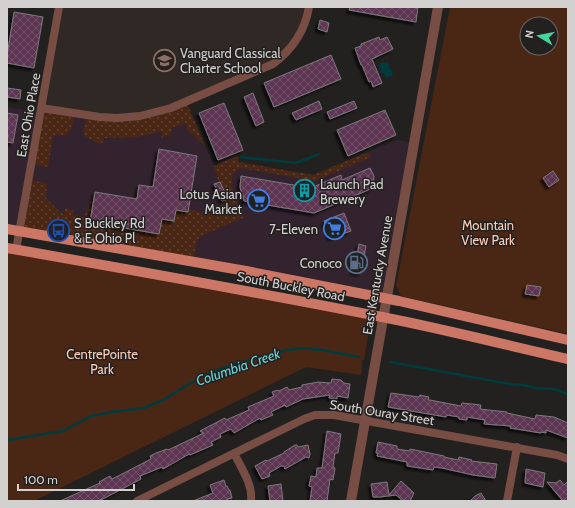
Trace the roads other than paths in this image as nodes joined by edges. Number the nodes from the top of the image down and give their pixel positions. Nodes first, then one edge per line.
1 (59, 7) edge
2 (309, 7) edge
3 (438, 7) edge
4 (41, 108) junction
5 (7, 229) edge
6 (19, 231) junction
7 (12, 249) edge
8 (386, 299) junction
9 (383, 317) junction
10 (568, 340) edge
11 (568, 359) edge
12 (365, 421) junction
13 (517, 447) junction
14 (234, 453) junction
15 (568, 459) edge
16 (137, 501) edge
17 (251, 501) edge
18 (351, 501) edge
19 (507, 501) edge

1 - 4 street, East Ohio Place
2 - 4 street
3 - 8 street, East Kentucky Avenue
4 - 6 street, East Ohio Place
5 - 6 main road, South Buckley Road
6 - 7 street, East Ohio Place
6 - 8 main road, South Buckley Road
7 - 9 main road, South Buckley Road
8 - 9 street, East Kentucky Avenue
8 - 10 main road, South Buckley Road
9 - 11 main road, South Buckley Road
9 - 12 street, East Kentucky Avenue
12 - 13 street, South Ouray Street
12 - 14 street, South Ouray Street
12 - 18 street, East Kentucky Avenue
13 - 15 street, South Ouray Street
13 - 19 street
14 - 16 street, South Ouray Street
14 - 17 street

